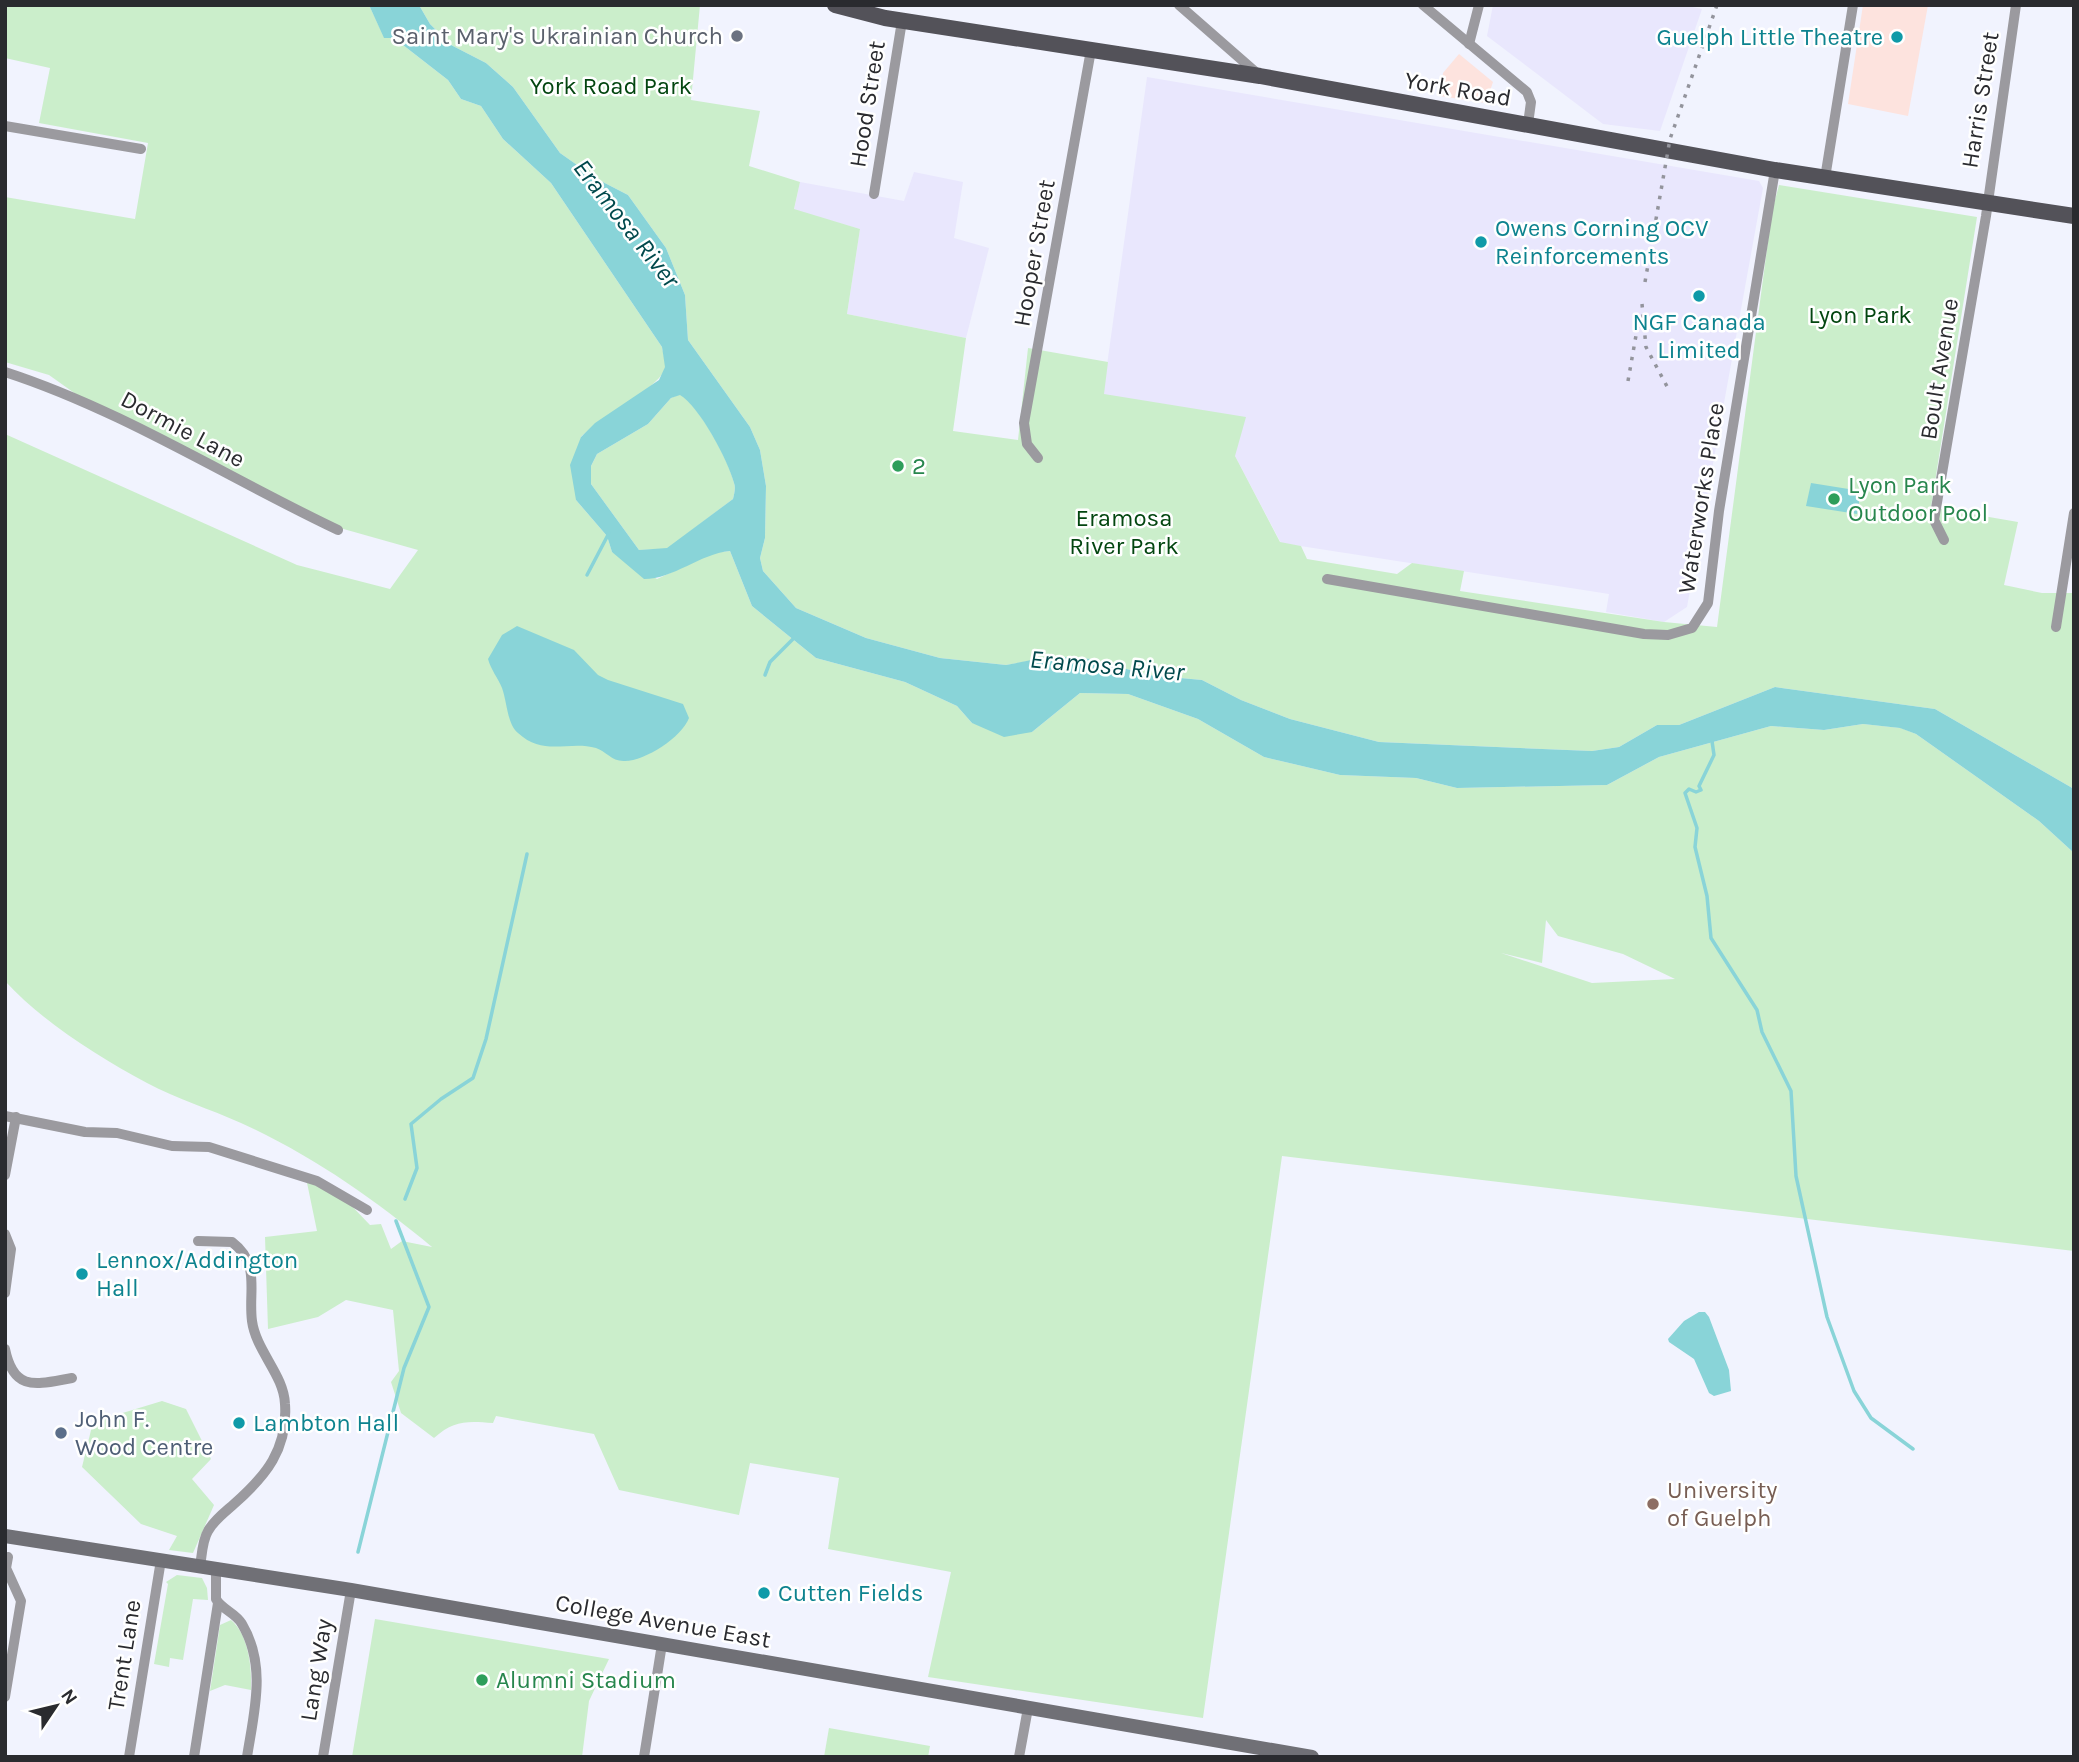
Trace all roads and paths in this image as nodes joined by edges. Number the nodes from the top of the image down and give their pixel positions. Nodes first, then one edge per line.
1 (835, 5) edge
2 (1180, 5) edge
3 (1423, 5) edge
4 (1479, 5) edge
5 (1853, 5) edge
6 (2016, 5) edge
7 (883, 12) edge
8 (902, 21) junction
9 (1469, 44) junction
10 (1091, 50) junction
11 (1260, 76) junction
12 (1528, 124) junction
13 (5, 126) edge
14 (141, 149) dead end
15 (1775, 170) junction
16 (1825, 178) junction
17 (874, 194) dead end
18 (1988, 202) junction
19 (2074, 216) edge
20 (5, 372) edge
21 (1038, 458) dead end
22 (2074, 513) edge
23 (338, 530) dead end
24 (1944, 540) dead end
25 (1327, 579) dead end
26 (2056, 627) dead end
27 (10, 1116) edge
28 (5, 1175) edge
29 (367, 1210) dead end
30 (5, 1234) edge
31 (198, 1241) dead end
32 (5, 1293) edge
33 (5, 1349) edge
34 (72, 1377) dead end
35 (5, 1536) edge
36 (8, 1557) dead end
37 (161, 1560) junction
38 (200, 1567) junction
39 (216, 1569) junction
40 (351, 1590) junction
41 (218, 1603) junction
42 (662, 1644) junction
43 (5, 1697) edge
44 (1028, 1707) junction
45 (129, 1757) edge
46 (194, 1757) edge
47 (247, 1757) edge
48 (323, 1757) edge
49 (644, 1757) edge
50 (1019, 1757) edge
51 (1312, 1757) edge

1 - 7 main road, York Road
2 - 11 street
3 - 9 street
4 - 9 street
5 - 16 street
6 - 18 street, Harris Street
7 - 8 main road, York Road
8 - 10 main road, York Road
8 - 17 street, Hood Street
9 - 12 street
10 - 11 main road, York Road
10 - 21 street, Hooper Street
11 - 12 main road, York Road
12 - 15 main road, York Road
13 - 14 street
15 - 16 main road, York Road
15 - 25 street, Waterworks Place
16 - 18 main road, York Road
18 - 19 main road, York Road
18 - 24 street, Boult Avenue
20 - 23 street, Dormie Lane
22 - 26 street
27 - 28 street
27 - 29 street
30 - 32 street
31 - 38 street
33 - 34 street
35 - 37 main road, College Avenue East
36 - 43 street
37 - 38 main road, College Avenue East
37 - 45 street, Trent Lane
38 - 39 main road, College Avenue East
39 - 40 main road, College Avenue East
39 - 41 street
40 - 42 main road, College Avenue East
40 - 48 street, Lang Way
41 - 46 street
41 - 47 street
42 - 44 main road, College Avenue East
42 - 49 street
44 - 50 street
44 - 51 main road, College Avenue East

